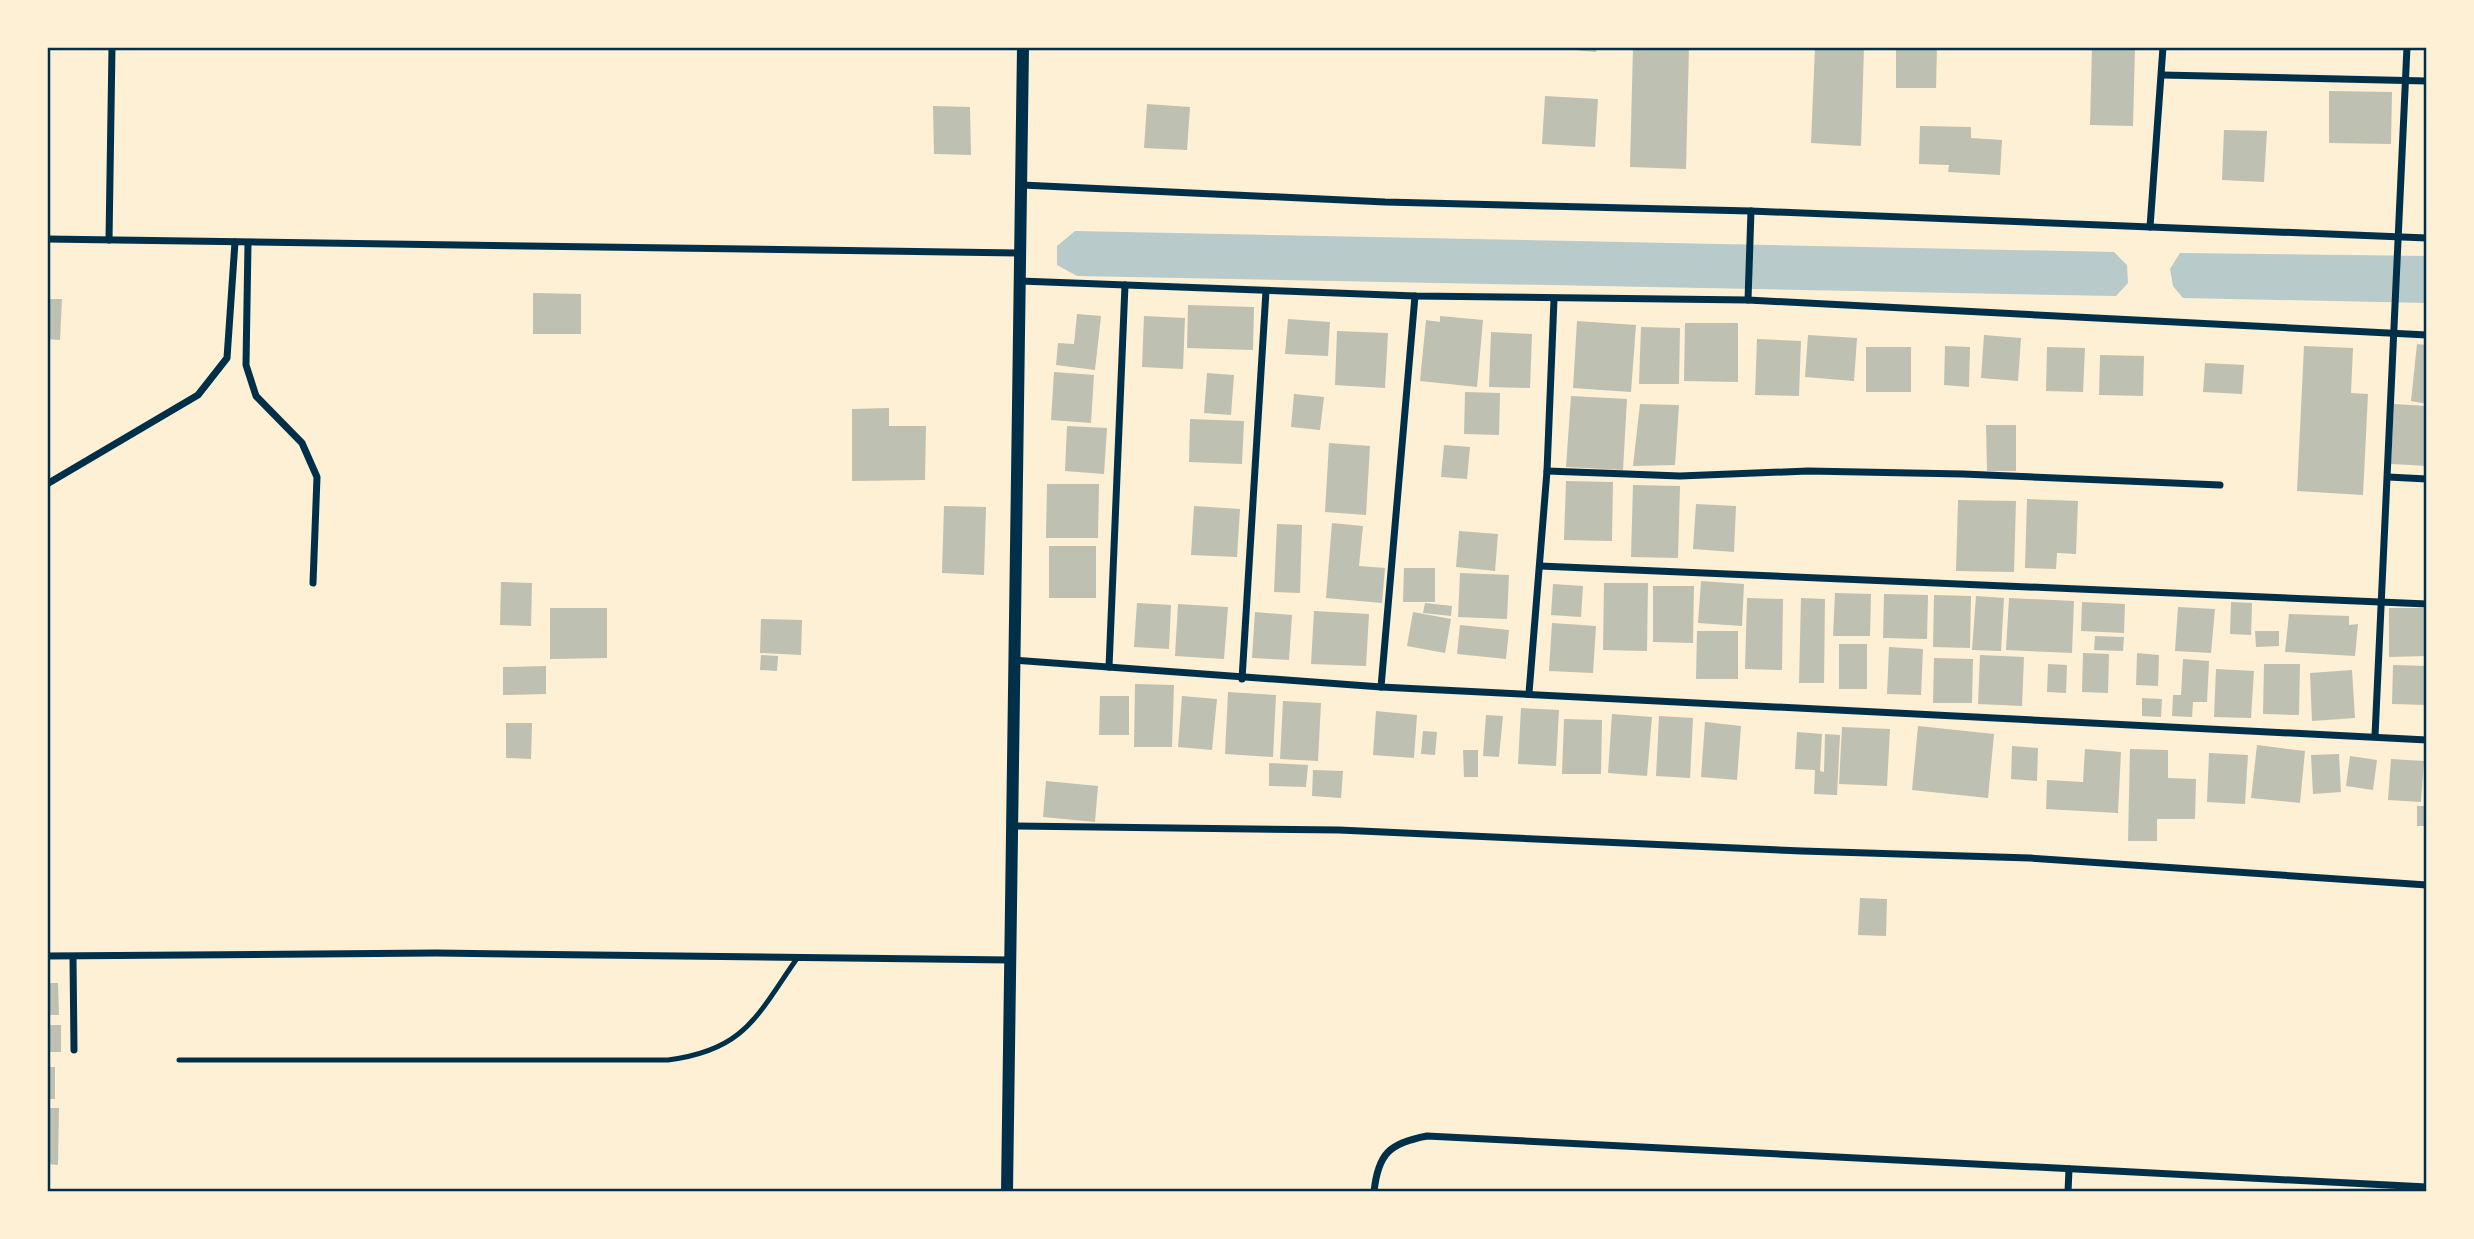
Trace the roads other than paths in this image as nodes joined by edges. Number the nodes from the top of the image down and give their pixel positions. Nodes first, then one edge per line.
1 (112, 47) edge
2 (1023, 47) edge
3 (2162, 47) edge
4 (2407, 47) edge
5 (2162, 75) junction
6 (2407, 81) junction
7 (2427, 81) edge
8 (1021, 185) junction
9 (1751, 211) junction
10 (2150, 227) junction
11 (2398, 237) junction
12 (2427, 238) edge
13 (47, 239) edge
14 (109, 240) junction
15 (235, 242) junction
16 (248, 243) junction
17 (1020, 253) junction
18 (1020, 281) junction
19 (1125, 285) junction
20 (1266, 291) junction
21 (1415, 296) junction
22 (1554, 299) junction
23 (1748, 300) junction
24 (2393, 334) junction
25 (2427, 335) edge
26 (1547, 471) junction
27 (2388, 477) junction
28 (2427, 479) edge
29 (47, 484) edge
30 (2220, 485) dead end
31 (1540, 566) junction
32 (313, 583) dead end
33 (2381, 602) junction
34 (2427, 604) edge
35 (1014, 660) junction
36 (1109, 667) junction
37 (1242, 679) junction
38 (1381, 687) junction
39 (1530, 693) junction
40 (2375, 736) junction
41 (2427, 740) edge
42 (1011, 826) junction
43 (2427, 885) edge
44 (47, 957) edge
45 (73, 957) junction
46 (798, 957) junction
47 (1010, 960) junction
48 (74, 1050) dead end
49 (179, 1060) dead end
50 (2069, 1169) junction
51 (2427, 1187) edge
52 (1007, 1192) edge
53 (1374, 1192) edge
54 (2067, 1192) edge

1 - 14 street
2 - 8 street
3 - 5 street
4 - 6 street
5 - 6 street
5 - 10 street
6 - 7 street
6 - 11 street
8 - 9 street
8 - 17 street
9 - 10 street
9 - 23 street
10 - 11 street
11 - 12 street
11 - 24 street
13 - 14 street
14 - 15 street
15 - 16 street
15 - 29 street
16 - 17 street
16 - 32 street
17 - 18 street
18 - 19 street
18 - 35 street
19 - 20 street
19 - 36 street
20 - 21 street
20 - 37 street
21 - 22 street
21 - 38 street
22 - 23 street
22 - 26 street
23 - 24 street
24 - 25 street
24 - 27 street
26 - 30 street
26 - 31 street
27 - 28 street
27 - 33 street
31 - 33 street
31 - 39 street
33 - 34 street
33 - 40 street
35 - 36 street
35 - 42 street
36 - 37 street
37 - 38 street
38 - 39 street
39 - 40 street
40 - 41 street
42 - 43 street
42 - 47 street
44 - 45 street
45 - 46 street
45 - 48 street
46 - 47 street
46 - 49 lane
47 - 52 street
50 - 51 street
50 - 53 street
50 - 54 street

